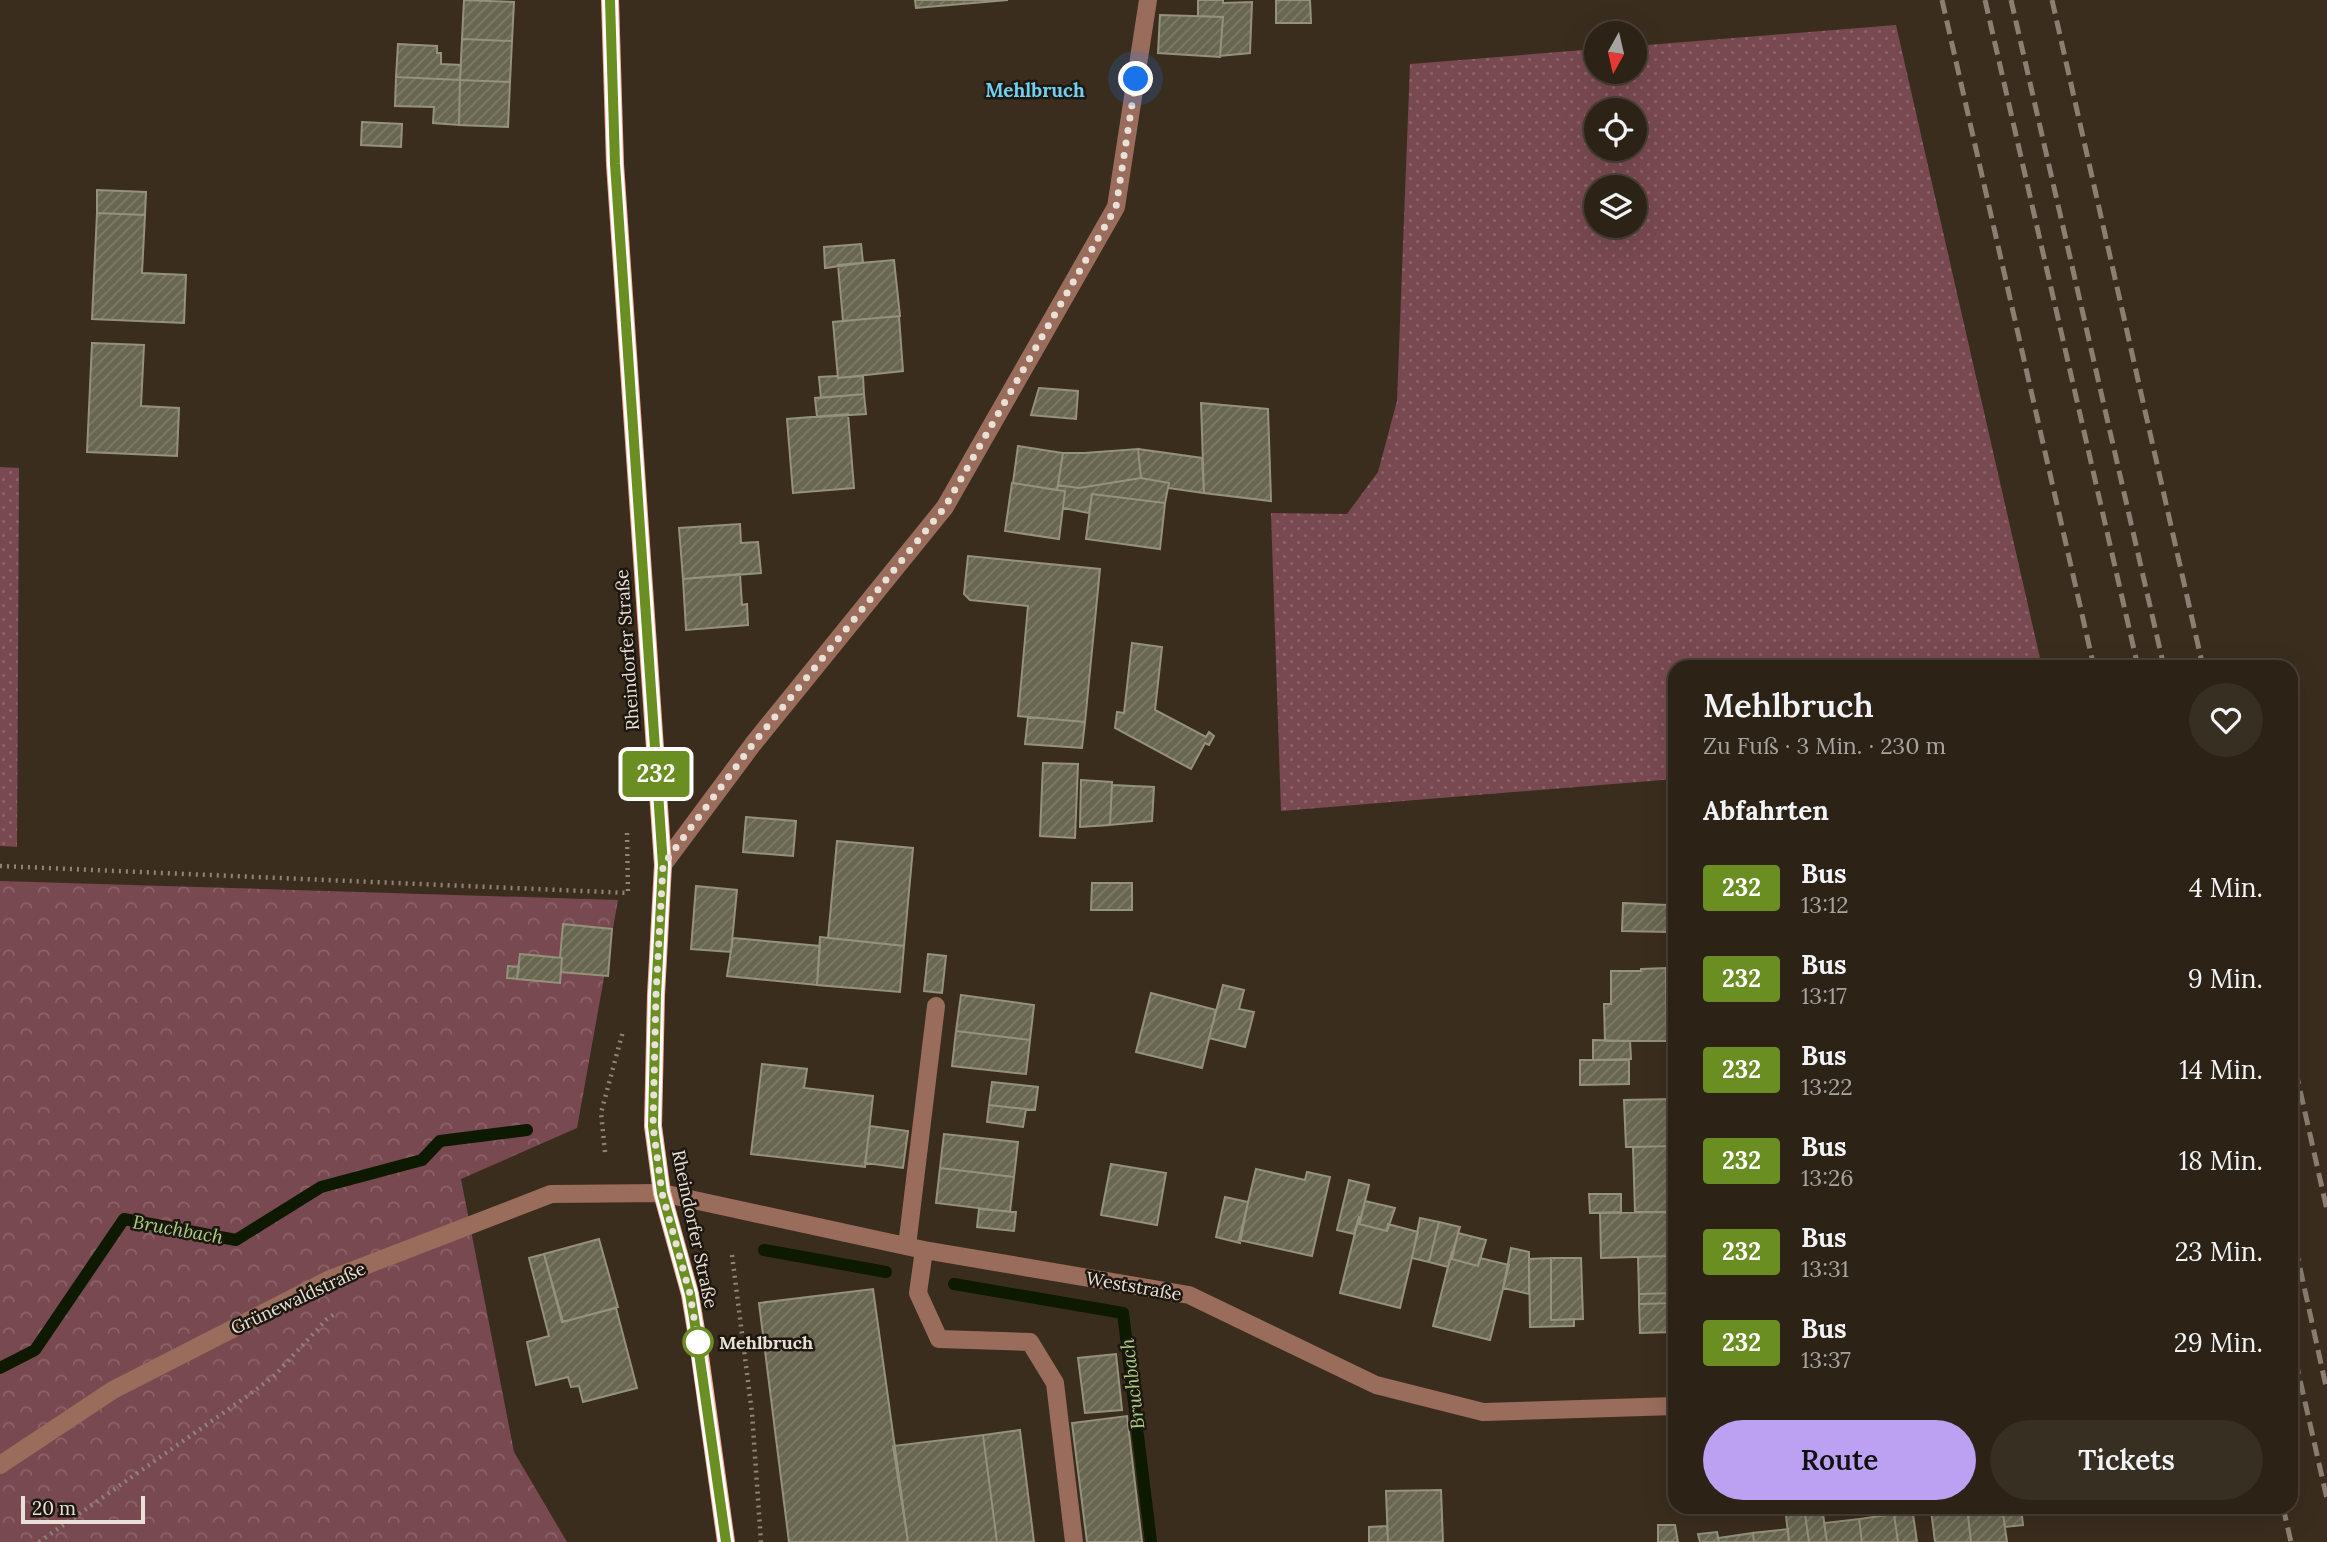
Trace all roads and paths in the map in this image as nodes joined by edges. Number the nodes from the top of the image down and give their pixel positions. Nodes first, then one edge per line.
1 (610, 0) edge
2 (1148, 0) edge
3 (627, 824) dead end
4 (663, 865) junction
5 (0, 866) edge
6 (628, 893) junction
7 (661, 894) junction
8 (628, 905) dead end
9 (936, 1006) dead end
10 (625, 1023) dead end
11 (605, 1152) dead end
12 (662, 1193) junction
13 (915, 1248) junction
14 (732, 1255) dead end
15 (347, 1307) dead end
16 (1668, 1406) edge
17 (0, 1465) edge
18 (38, 1542) edge
19 (726, 1542) edge
20 (761, 1542) edge
21 (1074, 1542) edge

1 - 4 main road, Rheindorfer Straße
2 - 4 street
3 - 6 path
4 - 7 main road, Rheindorfer Straße
5 - 6 path
6 - 7 path
6 - 8 path
7 - 12 main road, Rheindorfer Straße
9 - 13 street
10 - 11 path
12 - 13 street, Weststraße
12 - 17 street, Grünewaldstraße
12 - 19 main road, Rheindorfer Straße
13 - 16 street, Weststraße
13 - 21 street
14 - 20 path
15 - 18 path

